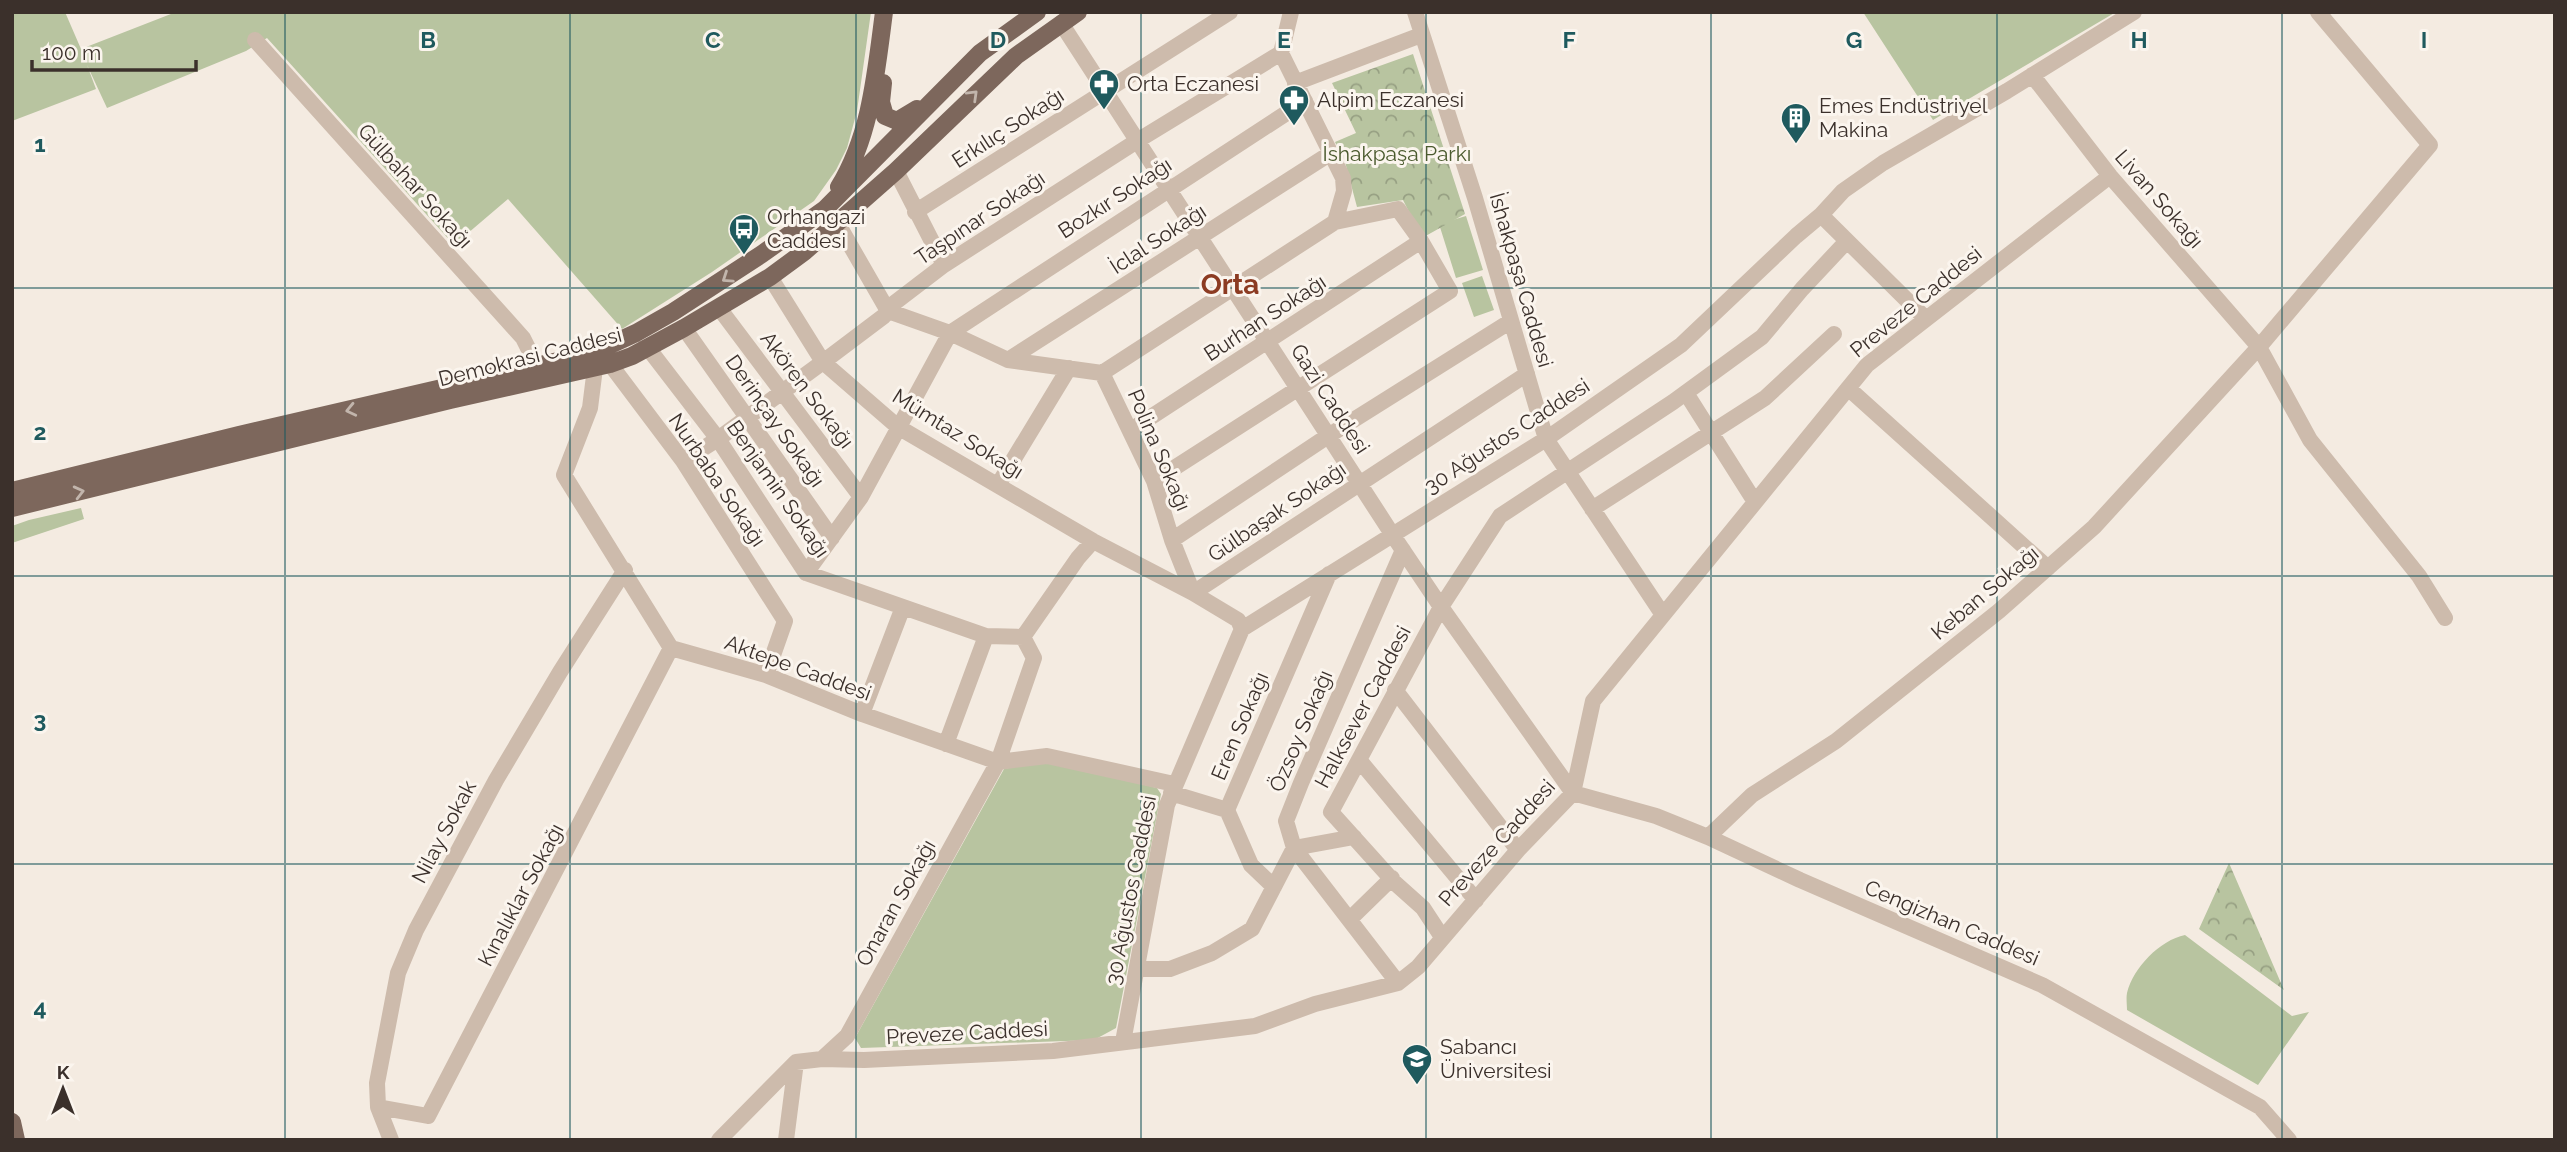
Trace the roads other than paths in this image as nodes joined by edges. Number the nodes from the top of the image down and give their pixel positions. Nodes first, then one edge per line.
1 (884, 12) edge
2 (894, 12) edge
3 (1078, 12) edge
4 (1230, 12) edge
5 (1291, 12) edge
6 (1415, 12) edge
7 (2134, 12) edge
8 (2318, 12) edge
9 (1031, 17) edge
10 (1061, 23) junction
11 (1422, 35) junction
12 (255, 40) dead end
13 (1281, 53) junction
14 (2032, 75) junction
15 (1295, 83) junction
16 (943, 91) junction
17 (1105, 91) junction
18 (870, 101) junction
19 (1305, 101) junction
20 (1137, 141) junction
21 (892, 142) junction
22 (924, 142) junction
23 (1331, 153) junction
24 (896, 171) junction
25 (2110, 176) junction
26 (1168, 188) junction
27 (825, 209) junction
28 (915, 212) junction
29 (1821, 215) junction
30 (1335, 222) junction
31 (838, 224) junction
32 (1200, 237) junction
33 (1421, 241) junction
34 (1847, 241) junction
35 (944, 265) junction
36 (770, 277) junction
37 (1233, 288) junction
38 (719, 308) junction
39 (888, 311) junction
40 (1926, 319) junction
41 (1511, 321) junction
42 (684, 328) junction
43 (950, 333) junction
44 (1834, 334) dead end
45 (1267, 341) junction
46 (2259, 347) junction
47 (648, 348) junction
48 (1008, 360) junction
49 (822, 362) junction
50 (537, 366) junction
51 (603, 366) junction
52 (1069, 368) junction
53 (1102, 373) junction
54 (1527, 374) junction
55 (552, 377) junction
56 (1848, 388) junction
57 (1298, 389) junction
58 (782, 392) junction
59 (1686, 393) junction
60 (746, 417) junction
61 (898, 427) junction
62 (1131, 430) junction
63 (1712, 432) junction
64 (1328, 436) junction
65 (718, 439) junction
66 (1546, 439) junction
67 (683, 461) junction
68 (1568, 471) junction
69 (1154, 481) junction
70 (1359, 483) junction
71 (998, 485) junction
72 (12, 491) edge
73 (861, 497) junction
74 (1755, 502) junction
75 (12, 508) edge
76 (1592, 509) junction
77 (1392, 534) junction
78 (832, 538) junction
79 (1172, 540) junction
80 (1093, 541) junction
81 (1403, 550) junction
82 (2048, 568) junction
83 (625, 570) junction
84 (806, 573) junction
85 (1329, 574) junction
86 (1193, 593) junction
87 (903, 607) junction
88 (1441, 607) junction
89 (1663, 615) junction
90 (2445, 618) dead end
91 (1242, 629) junction
92 (986, 636) junction
93 (1023, 637) junction
94 (671, 648) junction
95 (766, 675) junction
96 (1395, 690) junction
97 (862, 714) junction
98 (946, 744) junction
99 (1360, 761) junction
100 (998, 762) junction
101 (1172, 789) junction
102 (1573, 793) junction
103 (1227, 810) junction
104 (1354, 837) junction
105 (1708, 837) junction
106 (1294, 848) junction
107 (1518, 850) junction
108 (1392, 878) junction
109 (1274, 887) junction
110 (1476, 900) junction
111 (1350, 919) junction
112 (1442, 937) junction
113 (1137, 969) junction
114 (1398, 982) junction
115 (1123, 1042) junction
116 (822, 1059) junction
117 (796, 1062) junction
118 (379, 1107) junction
119 (12, 1122) edge
120 (16, 1140) edge
121 (391, 1140) edge
122 (719, 1140) edge
123 (786, 1140) edge
124 (2289, 1140) edge

1 - 18 main road
2 - 16 main road
3 - 10 main road, Demokrasi Caddesi
4 - 17 street, Erkılıç Sokağı
5 - 13 street
6 - 11 street, İshakpaşa Caddesi
7 - 14 street, 30 Ağustos Caddesi
8 - 46 street, Keban Sokağı
9 - 10 main road
9 - 16 main road, Demokrasi Caddesi
10 - 17 street, Gazi Caddesi
22 -> 10 main road, Demokrasi Caddesi
11 - 15 street
11 - 41 street, İshakpaşa Caddesi
12 - 50 street, Gülbahar Sokağı
13 - 15 street
13 - 20 street, Taşpınar Sokağı
14 - 25 street, Livan Sokağı
14 - 29 street, 30 Ağustos Caddesi
15 - 19 street
16 - 21 main road, Demokrasi Caddesi
17 - 20 street, Gazi Caddesi
17 - 28 street, Erkılıç Sokağı
18 - 21 main road
18 - 27 main road
19 - 23 street
19 - 26 street, Bozkır Sokağı
20 - 26 street, Gazi Caddesi
20 - 35 street, Taşpınar Sokağı
21 - 22 main road
21 - 27 main road, Demokrasi Caddesi
22 - 24 main road, Demokrasi Caddesi
23 - 30 street
23 - 32 street, İclal Sokağı
24 - 28 street
24 - 31 main road, Demokrasi Caddesi
25 - 40 street, Preveze Caddesi
25 - 46 street, Livan Sokağı
26 - 32 street, Gazi Caddesi
26 - 43 street, Bozkır Sokağı
27 -> 50 main road, Demokrasi Caddesi
28 - 35 street
29 - 34 street
29 - 66 street, 30 Ağustos Caddesi
30 - 33 street
30 - 37 street
31 - 36 main road, Demokrasi Caddesi
31 - 39 street
32 - 37 street, Gazi Caddesi
32 - 48 street, İclal Sokağı
33 - 45 street, Burhan Sokağı
33 - 57 street
34 - 40 street
34 - 59 street
35 - 39 street, Taşpınar Sokağı
36 - 38 main road, Demokrasi Caddesi
36 - 49 street, Mümtaz Sokağı
37 - 45 street, Gazi Caddesi
37 - 53 street
38 - 42 main road, Demokrasi Caddesi
38 - 58 street, Akören Sokağı
39 - 43 street, Polina Sokağı
39 - 49 street, Taşpınar Sokağı
40 - 56 street, Preveze Caddesi
41 - 54 street, İshakpaşa Caddesi
41 - 64 street
42 - 47 main road, Demokrasi Caddesi
42 - 60 street, Derinçay Sokağı
43 - 48 street, Polina Sokağı
43 - 61 street
44 - 63 street
45 - 57 street, Gazi Caddesi
45 - 62 street, Burhan Sokağı
46 - 82 street, Keban Sokağı
46 - 90 street, Livan Sokağı
47 - 51 main road, Demokrasi Caddesi
47 - 65 street, Benjamin Sokağı
48 - 52 street, Polina Sokağı
49 - 58 street, Taşpınar Sokağı
49 - 61 street, Mümtaz Sokağı
50 - 55 main road
50 -> 72 main road, Demokrasi Caddesi
51 - 55 main road, Demokrasi Caddesi
51 - 67 street, Nurbaba Sokağı
51 - 83 street
52 - 53 street, Polina Sokağı
52 - 71 street
53 - 62 street, Polina Sokağı
54 - 66 street, İshakpaşa Caddesi
54 - 70 street, Gülbaşak Sokağı
75 -> 55 main road, Demokrasi Caddesi
56 - 74 street, Preveze Caddesi
56 - 82 street
57 - 64 street, Gazi Caddesi
57 - 69 street
58 - 60 street, Taşpınar Sokağı
58 - 73 street, Akören Sokağı
59 - 63 street
59 - 68 street
60 - 65 street, Taşpınar Sokağı
60 - 78 street, Derinçay Sokağı
61 - 71 street, Mümtaz Sokağı
61 - 73 street
62 - 69 street, Polina Sokağı
63 - 74 street
63 - 76 street
64 - 70 street, Gazi Caddesi
64 - 79 street
65 - 67 street, Taşpınar Sokağı
65 - 84 street, Benjamin Sokağı
66 - 68 street, İshakpaşa Caddesi
66 - 77 street, 30 Ağustos Caddesi
67 - 95 street, Nurbaba Sokağı
68 - 76 street, İshakpaşa Caddesi
68 - 88 street, Halksever Caddesi
69 - 79 street, Polina Sokağı
70 - 77 street, Gazi Caddesi
70 - 86 street, Gülbaşak Sokağı
71 - 80 street, Mümtaz Sokağı
73 - 78 street
74 - 89 street, Preveze Caddesi
76 - 89 street, İshakpaşa Caddesi
77 - 81 street, Gazi Caddesi
77 - 85 street, 30 Ağustos Caddesi
78 - 84 street
79 - 86 street, Polina Sokağı
80 - 86 street, Mümtaz Sokağı
80 - 93 street
81 - 88 street, Gazi Caddesi
81 - 106 street, Özsoy Sokağı
82 - 105 street, Keban Sokağı
83 - 94 street
83 - 118 street, Nilay Sokak
84 - 87 street, Benjamin Sokağı
85 - 91 street, 30 Ağustos Caddesi
85 - 103 street, Eren Sokağı
86 - 91 street
87 - 92 street, Benjamin Sokağı
87 - 97 street
88 - 96 street, Halksever Caddesi
88 - 102 street, Gazi Caddesi
89 - 102 street, Preveze Caddesi
91 - 101 street, 30 Ağustos Caddesi
92 - 93 street, Benjamin Sokağı
92 - 98 street
93 - 100 street, Onaran Sokağı
94 - 95 street, Aktepe Caddesi
94 - 118 street, Kınalıklar Sokağı
95 - 97 street, Aktepe Caddesi
96 - 99 street, Halksever Caddesi
96 - 107 street
97 - 98 street, Aktepe Caddesi
98 - 100 street, Aktepe Caddesi
99 - 104 street, Halksever Caddesi
99 - 110 street
100 - 101 street, Aktepe Caddesi
100 - 116 street, Onaran Sokağı
101 - 103 street, Aktepe Caddesi
101 - 113 street, 30 Ağustos Caddesi
102 - 105 street, Cengizhan Caddesi
102 - 107 street, Preveze Caddesi
103 - 109 street, Eren Sokağı
104 - 106 street
104 - 108 street, Halksever Caddesi
105 - 124 street, Cengizhan Caddesi
106 - 109 street
106 - 111 street
107 - 110 street, Preveze Caddesi
108 - 111 street
108 - 112 street, Halksever Caddesi
109 - 113 street
110 - 112 street, Preveze Caddesi
111 - 114 street
112 - 114 street, Preveze Caddesi
113 - 115 street, 30 Ağustos Caddesi
114 - 115 street, Preveze Caddesi
115 - 116 street, Preveze Caddesi
116 - 117 street, Preveze Caddesi
117 - 122 street
117 - 123 street
118 - 121 street, Nilay Sokak
119 - 120 main road

